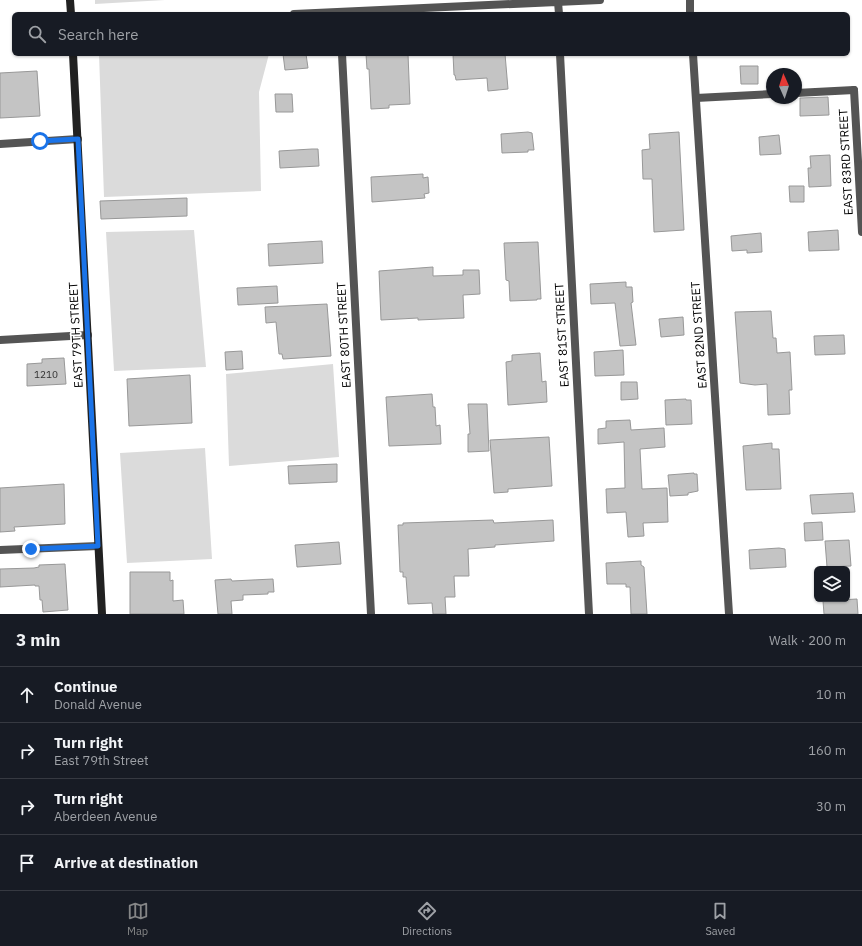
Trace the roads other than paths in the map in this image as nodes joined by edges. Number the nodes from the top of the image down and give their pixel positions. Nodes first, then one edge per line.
1 (70, 0) edge
2 (600, 0) edge
3 (690, 0) edge
4 (558, 2) junction
5 (71, 12) edge
6 (360, 12) edge
7 (559, 12) edge
8 (690, 12) edge
9 (73, 56) edge
10 (342, 56) edge
11 (560, 56) edge
12 (693, 56) edge
13 (802, 93) edge
14 (766, 94) edge
15 (696, 98) junction
16 (78, 139) junction
17 (0, 144) edge
18 (862, 232) edge
19 (88, 335) junction
20 (0, 340) edge
21 (98, 546) junction
22 (0, 550) edge
23 (102, 614) edge
24 (371, 614) edge
25 (589, 614) edge
26 (729, 614) edge

1 - 5 main road
2 - 4 street
3 - 8 street
4 - 6 street
4 - 7 street
9 - 16 main road, EAST 79TH STREET
10 - 24 street, EAST 80TH STREET
11 - 25 street, EAST 81ST STREET
12 - 15 street, EAST 82ND STREET
13 - 18 street, EAST 83RD STREET
14 - 15 street
15 - 26 street, EAST 82ND STREET
16 - 17 street
16 - 19 main road, EAST 79TH STREET
19 - 20 street
19 - 21 main road, EAST 79TH STREET
21 - 22 street
21 - 23 main road, EAST 79TH STREET

